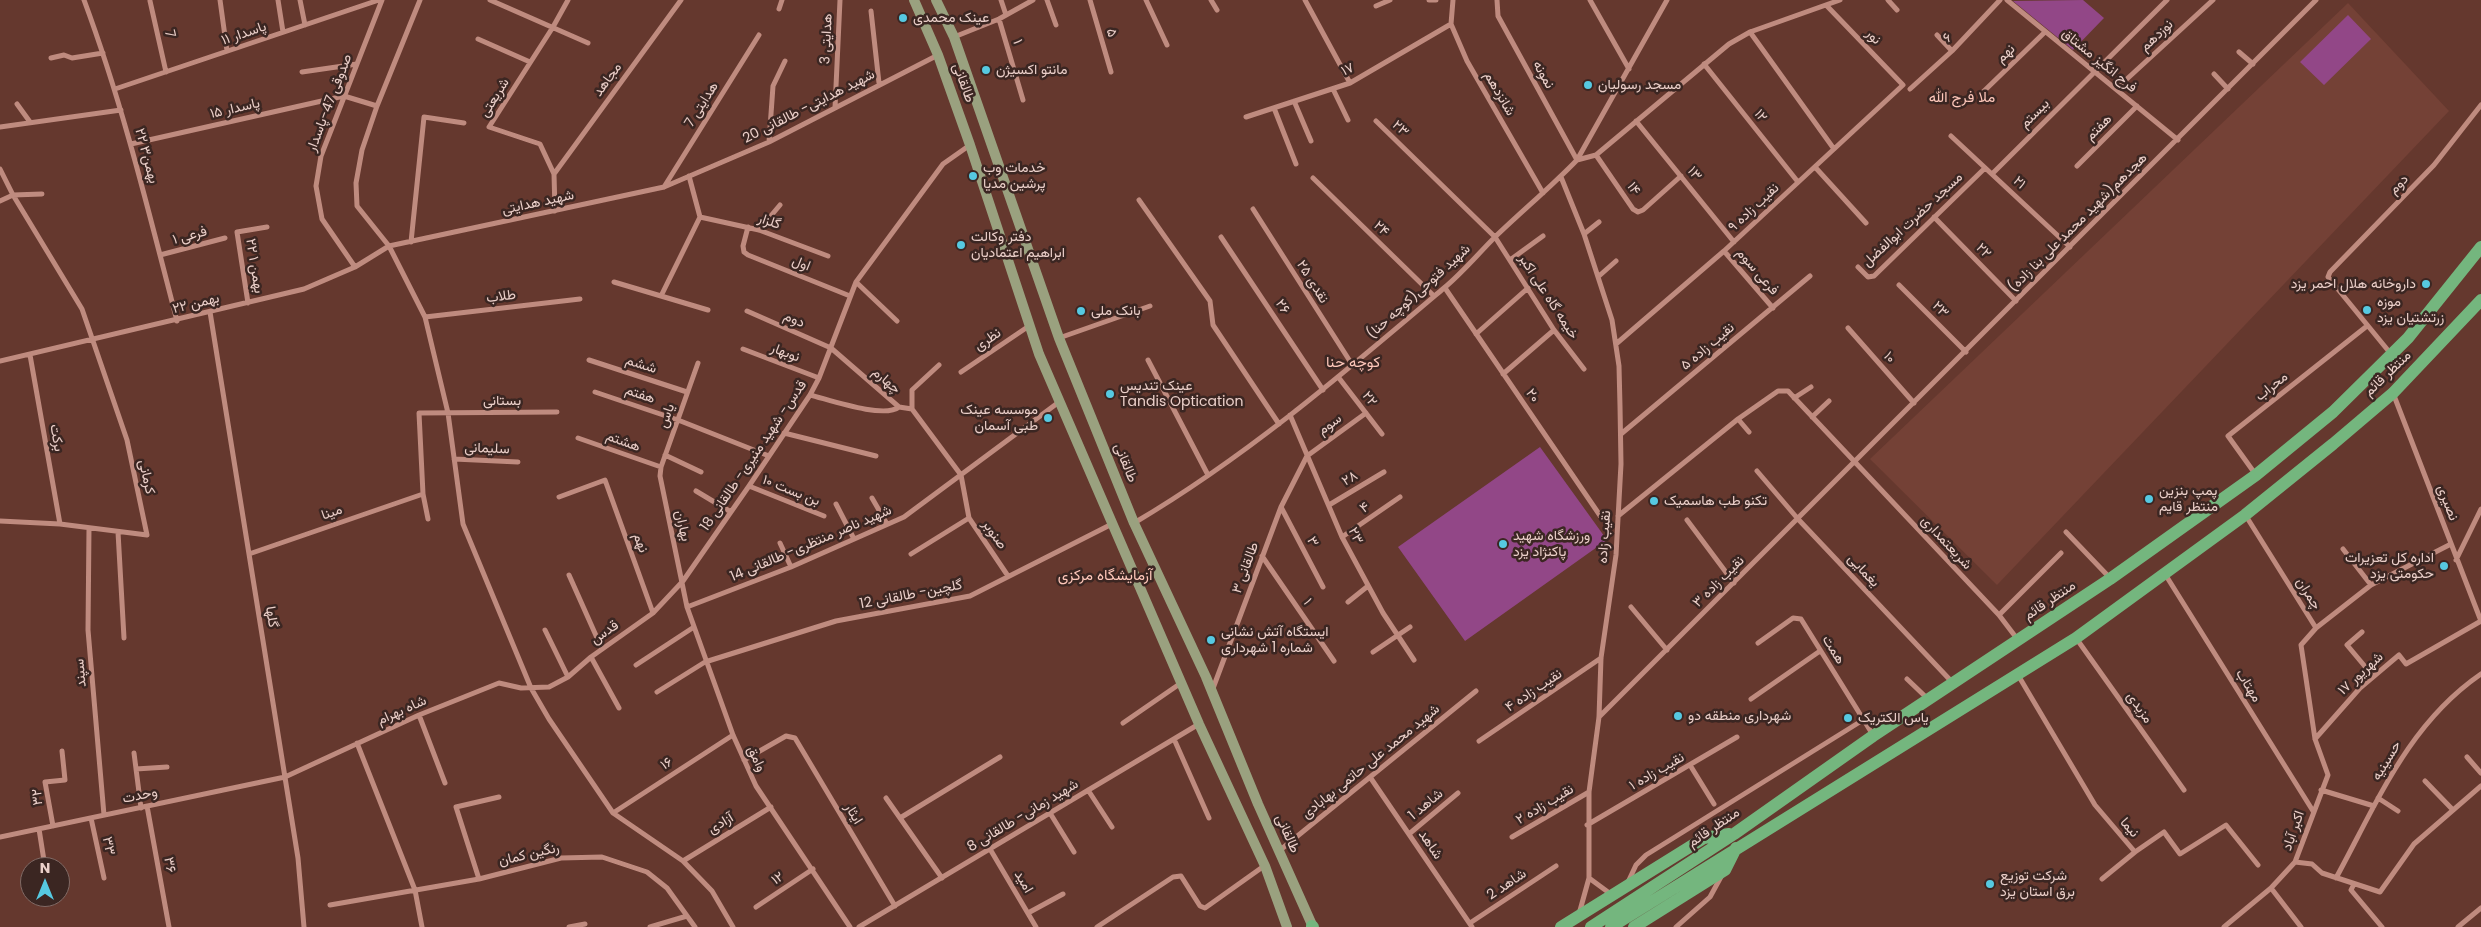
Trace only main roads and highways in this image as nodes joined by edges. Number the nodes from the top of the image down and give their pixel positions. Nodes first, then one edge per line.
1 (914, 0) edge
2 (936, 0) edge
3 (2481, 247) edge
4 (2481, 300) edge
5 (1734, 834) junction
6 (1737, 847) junction
7 (1287, 927) edge
8 (1313, 927) edge
9 (1560, 927) edge
10 (1590, 927) edge
11 (1611, 927) edge
12 (1634, 927) edge

1 - 7 main road, طالقانی
2 - 8 main road, طالقانی
3 - 5 main road, منتظر قائم
4 - 6 main road, منتظر قائم
5 - 9 main road
5 - 10 main road, منتظر قائم
6 - 11 main road, منتظر قائم
6 - 12 main road

